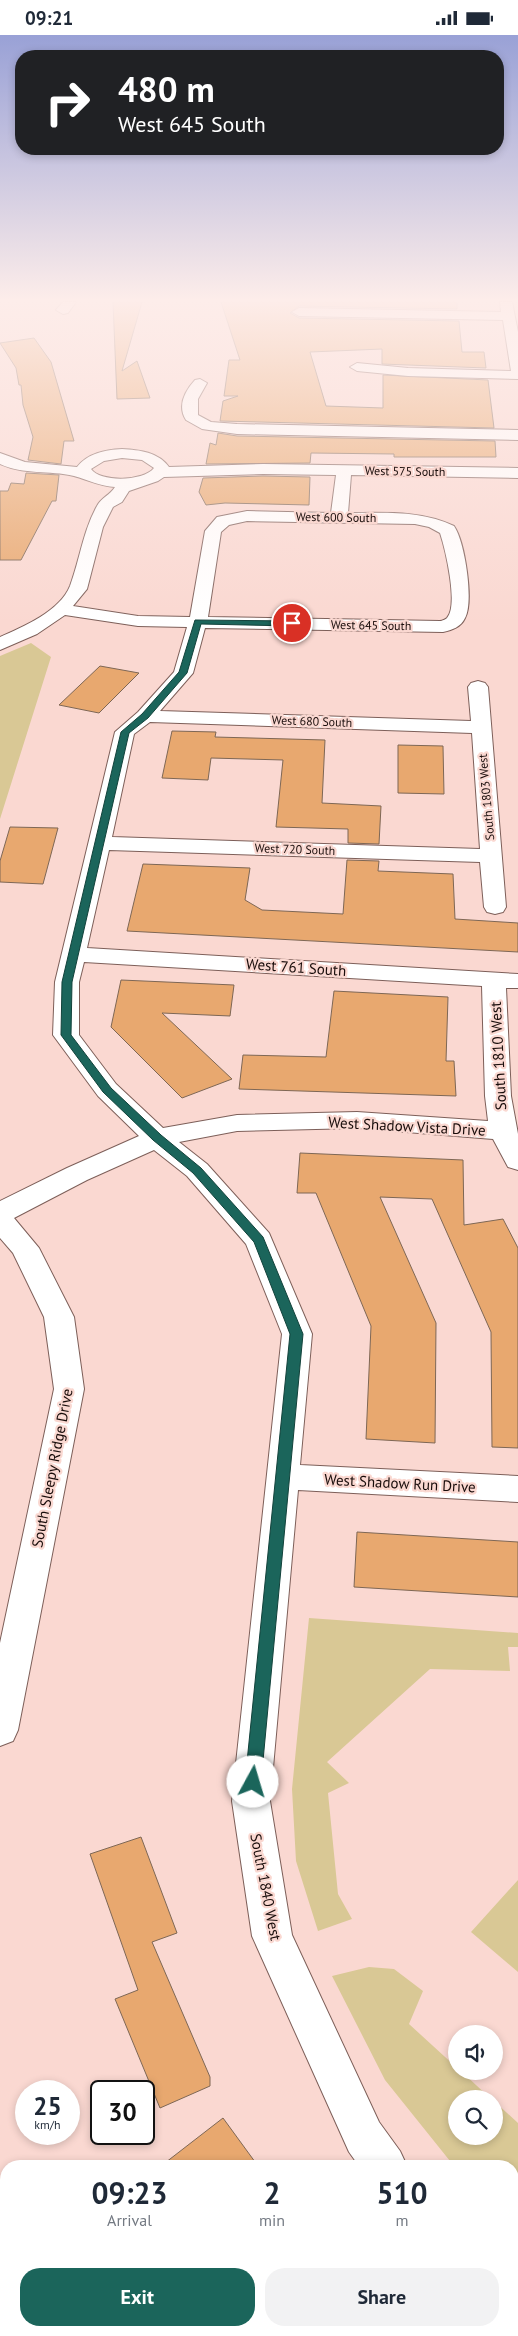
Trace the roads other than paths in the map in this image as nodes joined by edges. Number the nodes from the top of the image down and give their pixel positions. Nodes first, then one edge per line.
1 (188, 409) edge
2 (518, 435) edge
3 (6, 465) edge
4 (160, 467) junction
5 (344, 470) junction
6 (92, 472) junction
7 (518, 473) edge
8 (134, 483) junction
9 (106, 504) junction
10 (339, 517) junction
11 (223, 521) joint
12 (61, 609) junction
13 (198, 621) junction
14 (443, 627) joint
15 (0, 644) edge
16 (478, 687) dead end
17 (145, 716) junction
18 (480, 727) junction
19 (100, 843) junction
20 (490, 856) junction
21 (495, 907) dead end
22 (74, 954) junction
23 (506, 980) edge
24 (502, 1131) junction
25 (157, 1138) junction
26 (518, 1161) edge
27 (0, 1213) edge
28 (0, 1220) edge
29 (283, 1477) junction
30 (518, 1489) edge
31 (0, 1730) edge
32 (381, 2160) edge

1 - 2 street
3 - 6 street
4 - 5 street, West 575 South
4 - 6 street
4 - 8 street
5 - 7 street, West 575 South
5 - 10 street
6 - 8 street
6 - 9 street
8 - 9 street
9 - 12 street
10 - 11 street, West 600 South
10 - 14 street, West 600 South
11 - 13 street, South 1840 West
12 - 13 street, West 645 South
12 - 15 street
13 - 14 street, West 645 South
13 - 17 street, South 1840 West
16 - 18 street, South 1803 West
17 - 18 street, West 680 South
17 - 19 street, South 1840 West
18 - 20 street, South 1803 West
19 - 20 street, West 720 South
19 - 22 street, South 1840 West
20 - 21 street, South 1803 West
22 - 23 street, West 761 South
22 - 25 street, South 1840 West
23 - 24 street, South 1810 West
24 - 25 street, West Shadow Vista Drive
24 - 26 street
25 - 27 street, West Shadow Vista Drive
25 - 29 street, South 1840 West
28 - 31 street, South Sleepy Ridge Drive
29 - 30 street, West Shadow Run Drive
29 - 32 street, South 1840 West

